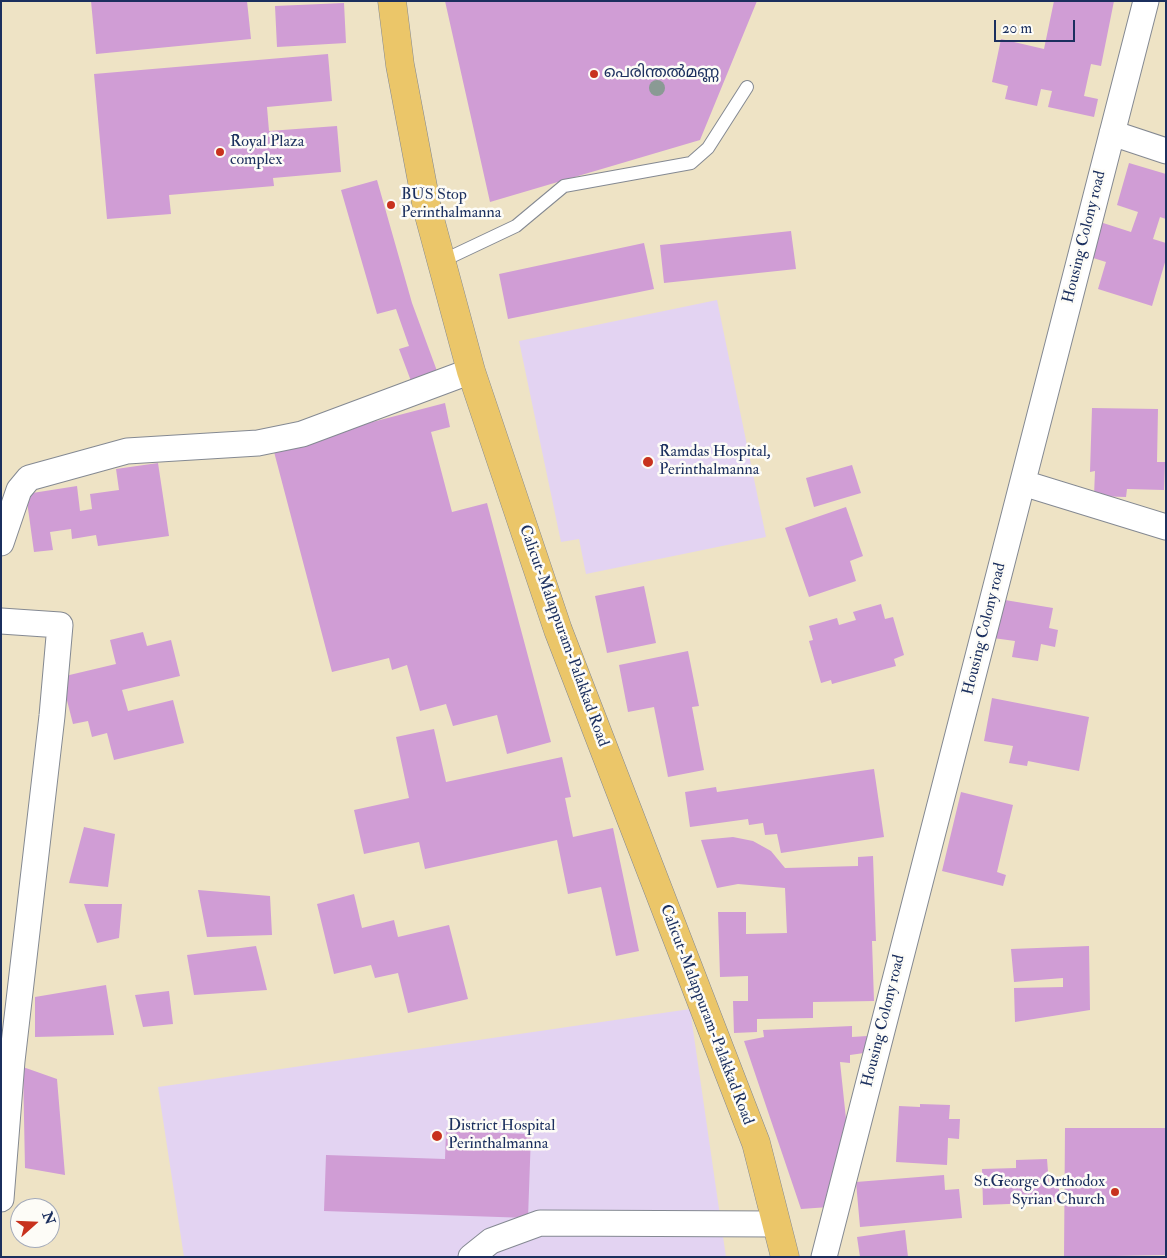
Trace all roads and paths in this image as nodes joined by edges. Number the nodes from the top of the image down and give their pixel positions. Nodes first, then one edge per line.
1 (392, 1) edge
2 (1146, 1) edge
3 (747, 87) dead end
4 (1112, 133) junction
5 (1166, 151) edge
6 (442, 261) junction
7 (471, 371) junction
8 (1022, 483) junction
9 (1166, 527) edge
10 (1, 543) edge
11 (1, 621) edge
12 (1, 1199) edge
13 (776, 1224) junction
14 (471, 1257) edge
15 (785, 1257) edge
16 (824, 1257) edge

1 - 6 highway, Calicut-Malappuram-Palakkad Road
2 - 4 street, Housing Colony road
3 - 6 lane
4 - 5 street
4 - 8 street, Housing Colony road
6 - 7 highway, Calicut-Malappuram-Palakkad Road
7 - 10 street
7 - 13 highway, Calicut-Malappuram-Palakkad Road
8 - 9 street
8 - 16 street, Housing Colony road
11 - 12 street
13 - 14 street
13 - 15 highway, Calicut-Malappuram-Palakkad Road

